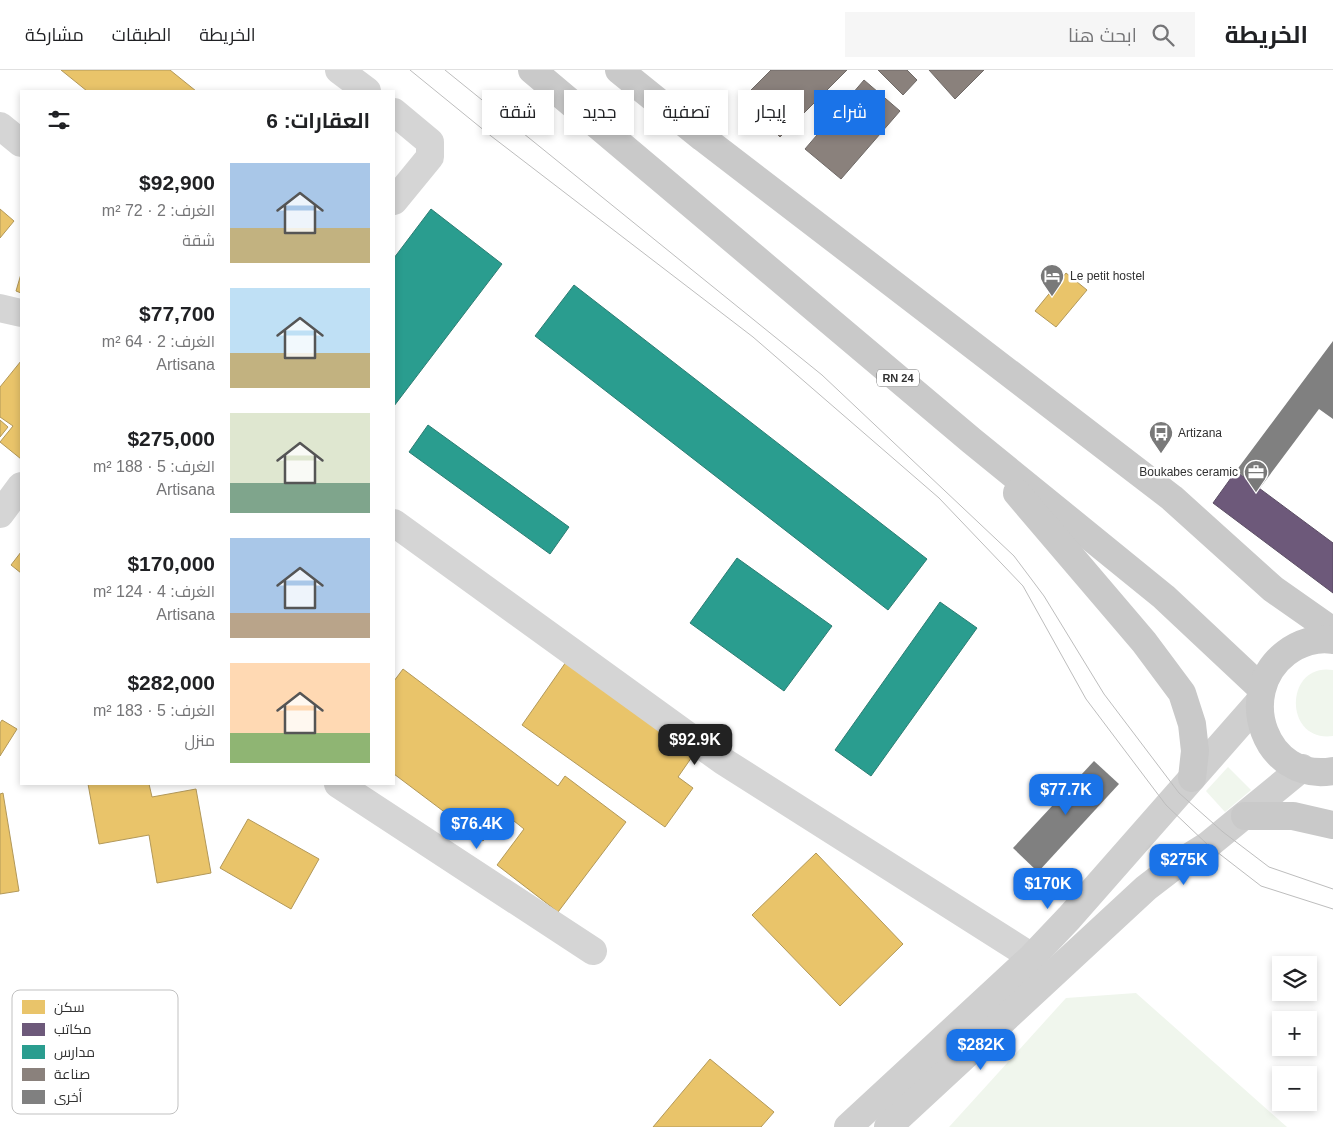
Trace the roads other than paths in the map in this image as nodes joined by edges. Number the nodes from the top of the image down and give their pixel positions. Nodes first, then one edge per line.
1 (339, 70) edge
2 (532, 70) edge
3 (619, 70) edge
4 (366, 90) edge
5 (395, 113) edge
6 (0, 126) edge
7 (20, 143) edge
8 (395, 200) edge
9 (0, 308) edge
10 (20, 313) edge
11 (972, 441) junction
12 (20, 487) edge
13 (0, 514) edge
14 (395, 524) edge
15 (1333, 631) edge
16 (1333, 640) edge
17 (1260, 695) junction
18 (1323, 773) edge
19 (1192, 778) junction
20 (340, 785) edge
21 (1245, 816) junction
22 (1333, 825) edge
23 (593, 951) dead end
24 (1032, 957) junction
25 (848, 1127) edge
26 (888, 1127) edge

1 - 4 street
2 - 11 main road, RN 24
3 - 15 main road
5 - 8 street
6 - 7 street
9 - 10 street
11 - 17 main road, RN 24
11 - 19 main road
12 - 13 street
14 - 24 street
16 - 17 main road
17 - 18 main road
17 - 19 main road
18 - 21 main road
19 - 24 main road
20 - 23 street
21 - 22 main road
21 - 26 main road
24 - 25 main road

